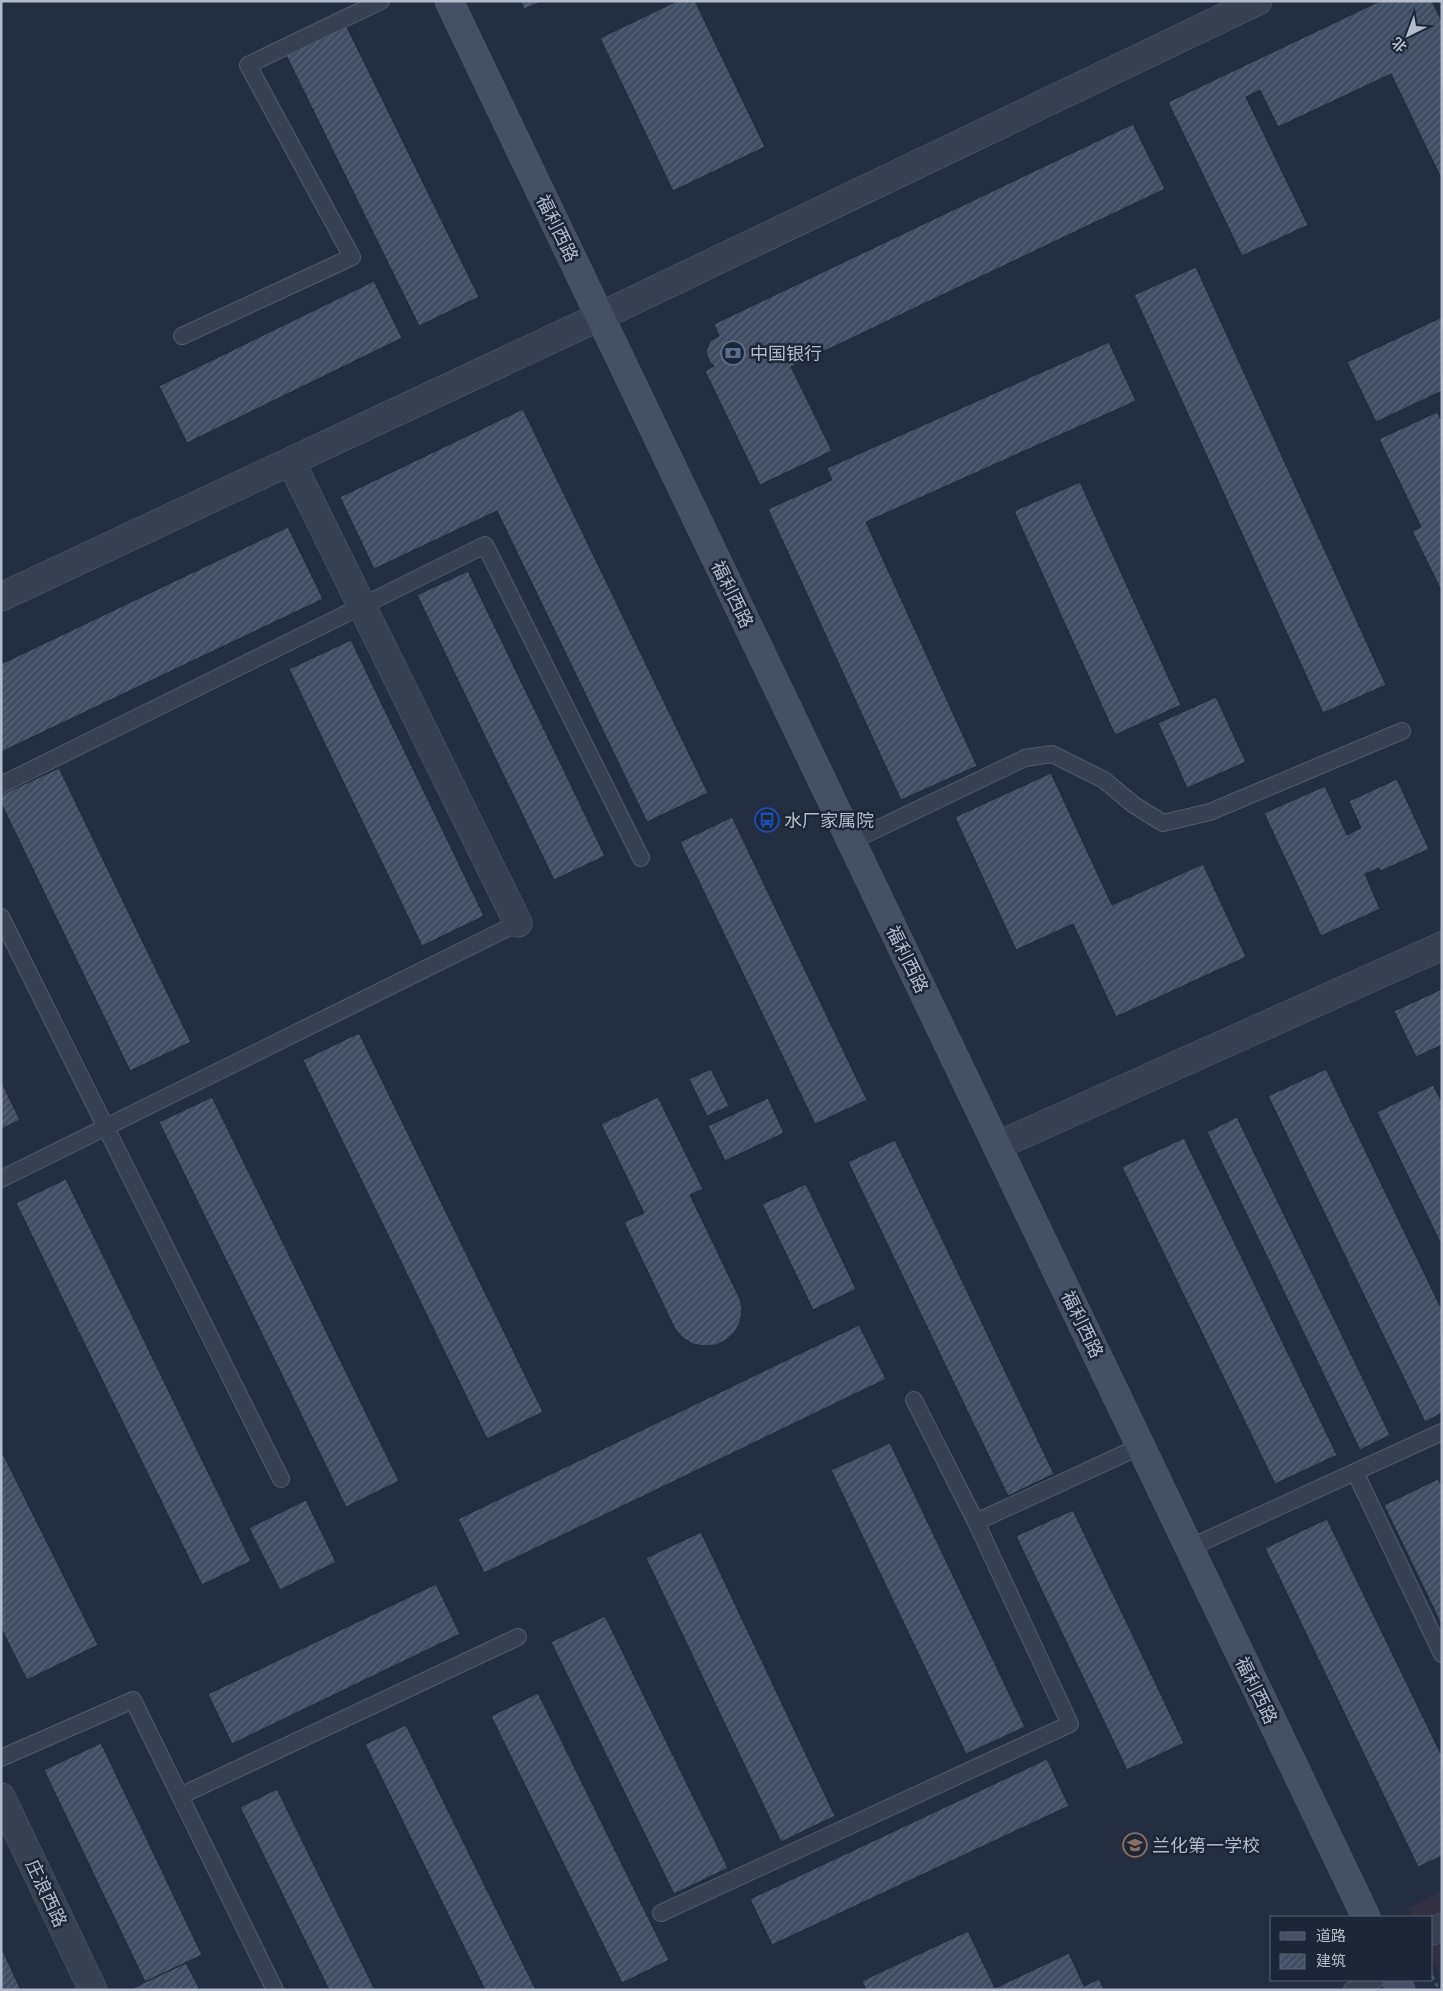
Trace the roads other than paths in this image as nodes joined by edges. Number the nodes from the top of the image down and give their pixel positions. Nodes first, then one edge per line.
1 (381, 1) edge
2 (449, 1) edge
3 (1258, 1) edge
4 (601, 316) junction
5 (182, 336) dead end
6 (291, 462) junction
7 (1, 597) edge
8 (362, 606) junction
9 (1402, 731) dead end
10 (1, 785) edge
11 (852, 842) junction
12 (641, 858) dead end
13 (1, 917) edge
14 (518, 923) joint
15 (1442, 946) edge
16 (105, 1128) junction
17 (997, 1146) junction
18 (1, 1179) edge
19 (914, 1400) dead end
20 (1442, 1432) edge
21 (1141, 1446) junction
22 (1355, 1472) junction
23 (281, 1479) dead end
24 (976, 1522) junction
25 (1189, 1548) junction
26 (518, 1637) dead end
27 (1442, 1654) edge
28 (1, 1758) edge
29 (180, 1796) junction
30 (1, 1797) edge
31 (661, 1913) dead end
32 (1366, 1916) edge
33 (1374, 1981) edge
34 (93, 1990) edge
35 (275, 1990) edge
36 (1352, 1990) edge

1 - 5 lane
2 - 4 main road, 福利西路
3 - 4 street
4 - 6 street
4 - 11 main road, 福利西路
6 - 7 street
6 - 8 street
8 - 10 lane
8 - 12 lane
8 - 14 street
9 - 11 lane
11 - 17 main road, 福利西路
13 - 16 lane
14 - 16 lane
15 - 17 street
16 - 18 lane
16 - 23 lane
17 - 21 main road, 福利西路
19 - 24 lane
20 - 22 lane
21 - 24 lane
21 - 25 main road, 福利西路
22 - 25 lane
22 - 27 lane
24 - 31 lane
25 - 32 main road, 福利西路
26 - 29 lane
28 - 29 lane
29 - 35 lane
30 - 34 street, 庄浪西路
33 - 36 lane

